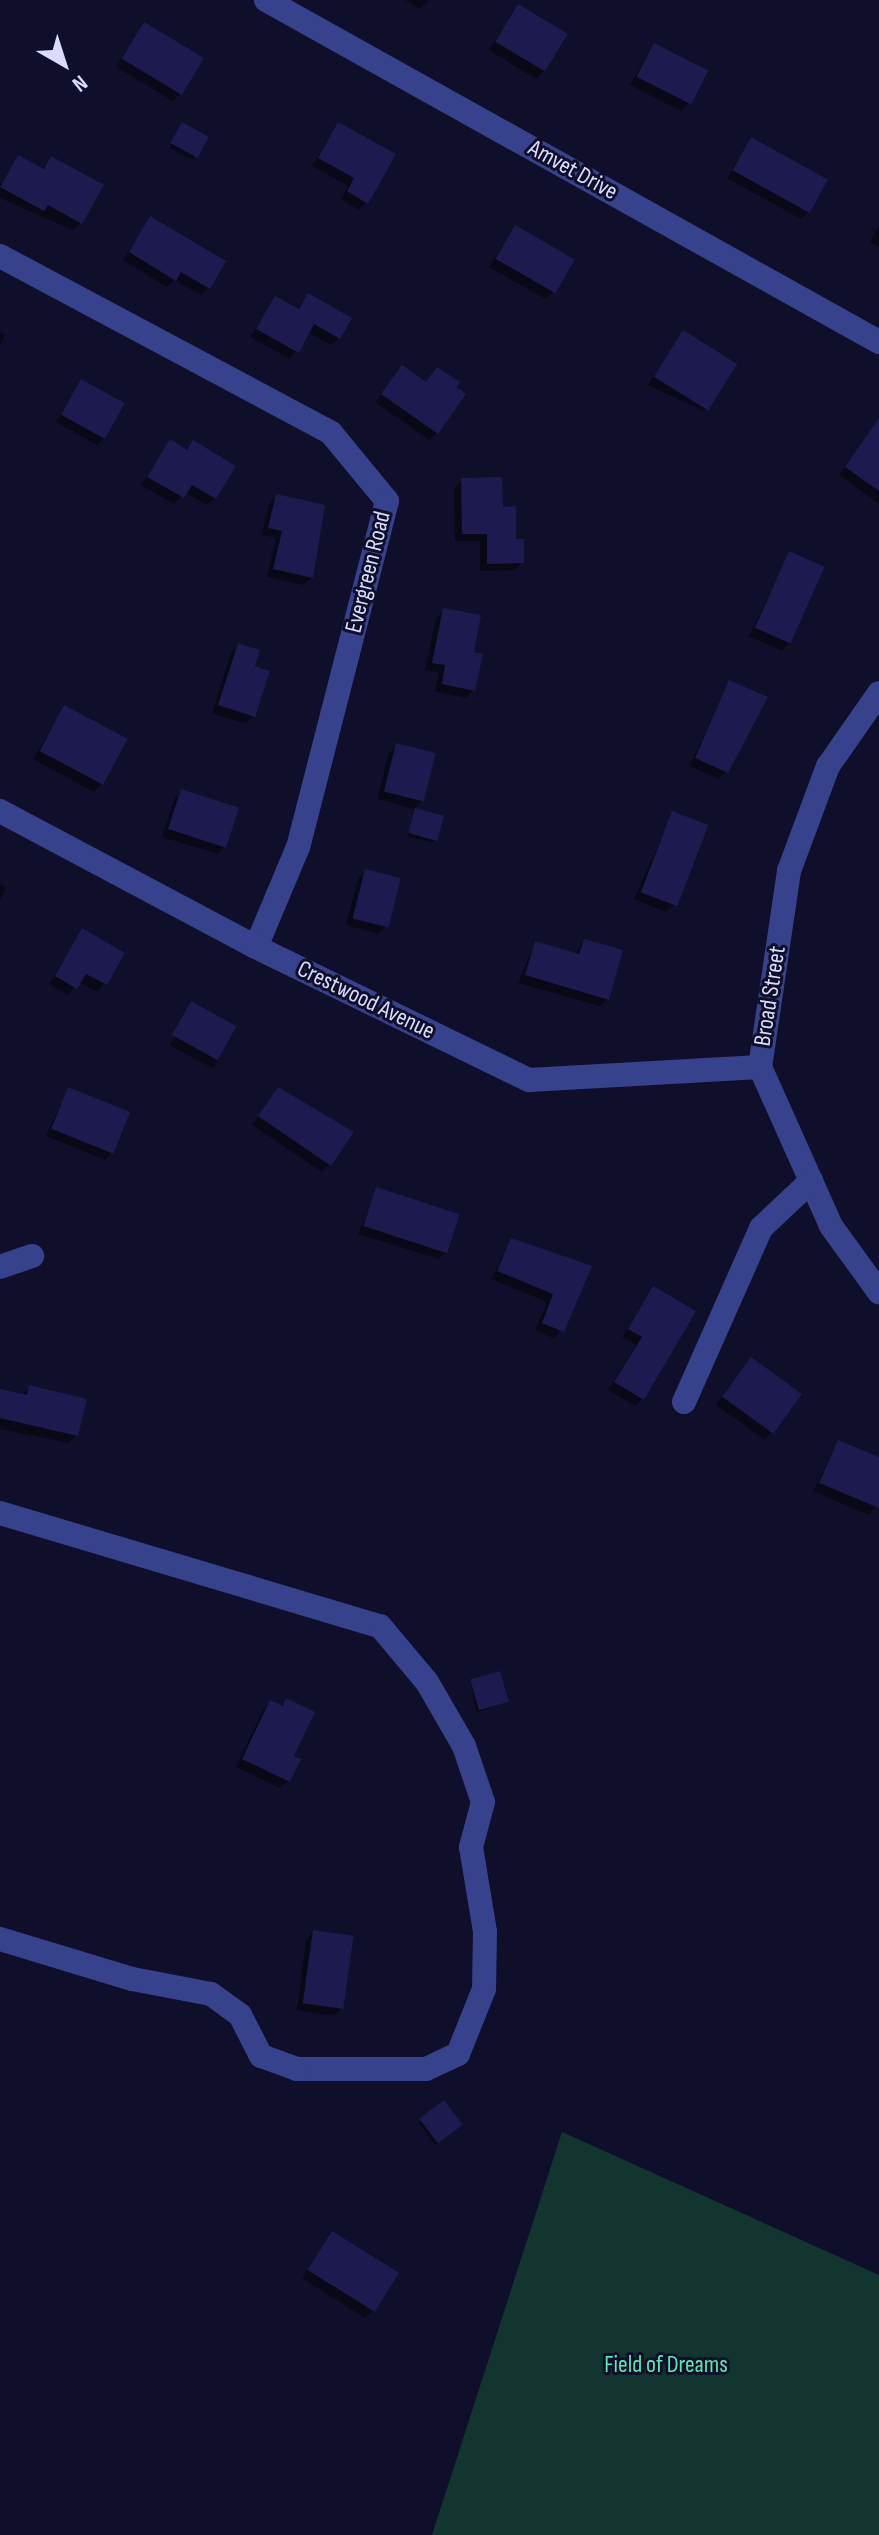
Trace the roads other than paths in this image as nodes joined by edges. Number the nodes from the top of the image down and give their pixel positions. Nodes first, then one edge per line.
1 (266, 0) edge
2 (0, 256) edge
3 (879, 342) edge
4 (879, 693) edge
5 (0, 811) edge
6 (256, 947) junction
7 (760, 1067) junction
8 (811, 1181) junction
9 (32, 1256) dead end
10 (0, 1267) edge
11 (879, 1292) edge
12 (684, 1402) dead end
13 (0, 1513) edge
14 (0, 1939) edge

1 - 3 street, Amvet Drive
2 - 6 street, Evergreen Road
4 - 7 street, Broad Street
5 - 6 street, Crestwood Avenue
6 - 7 street, Crestwood Avenue
7 - 8 street, Broad Street
8 - 11 street, Broad Street
8 - 12 street
9 - 10 street
13 - 14 street

